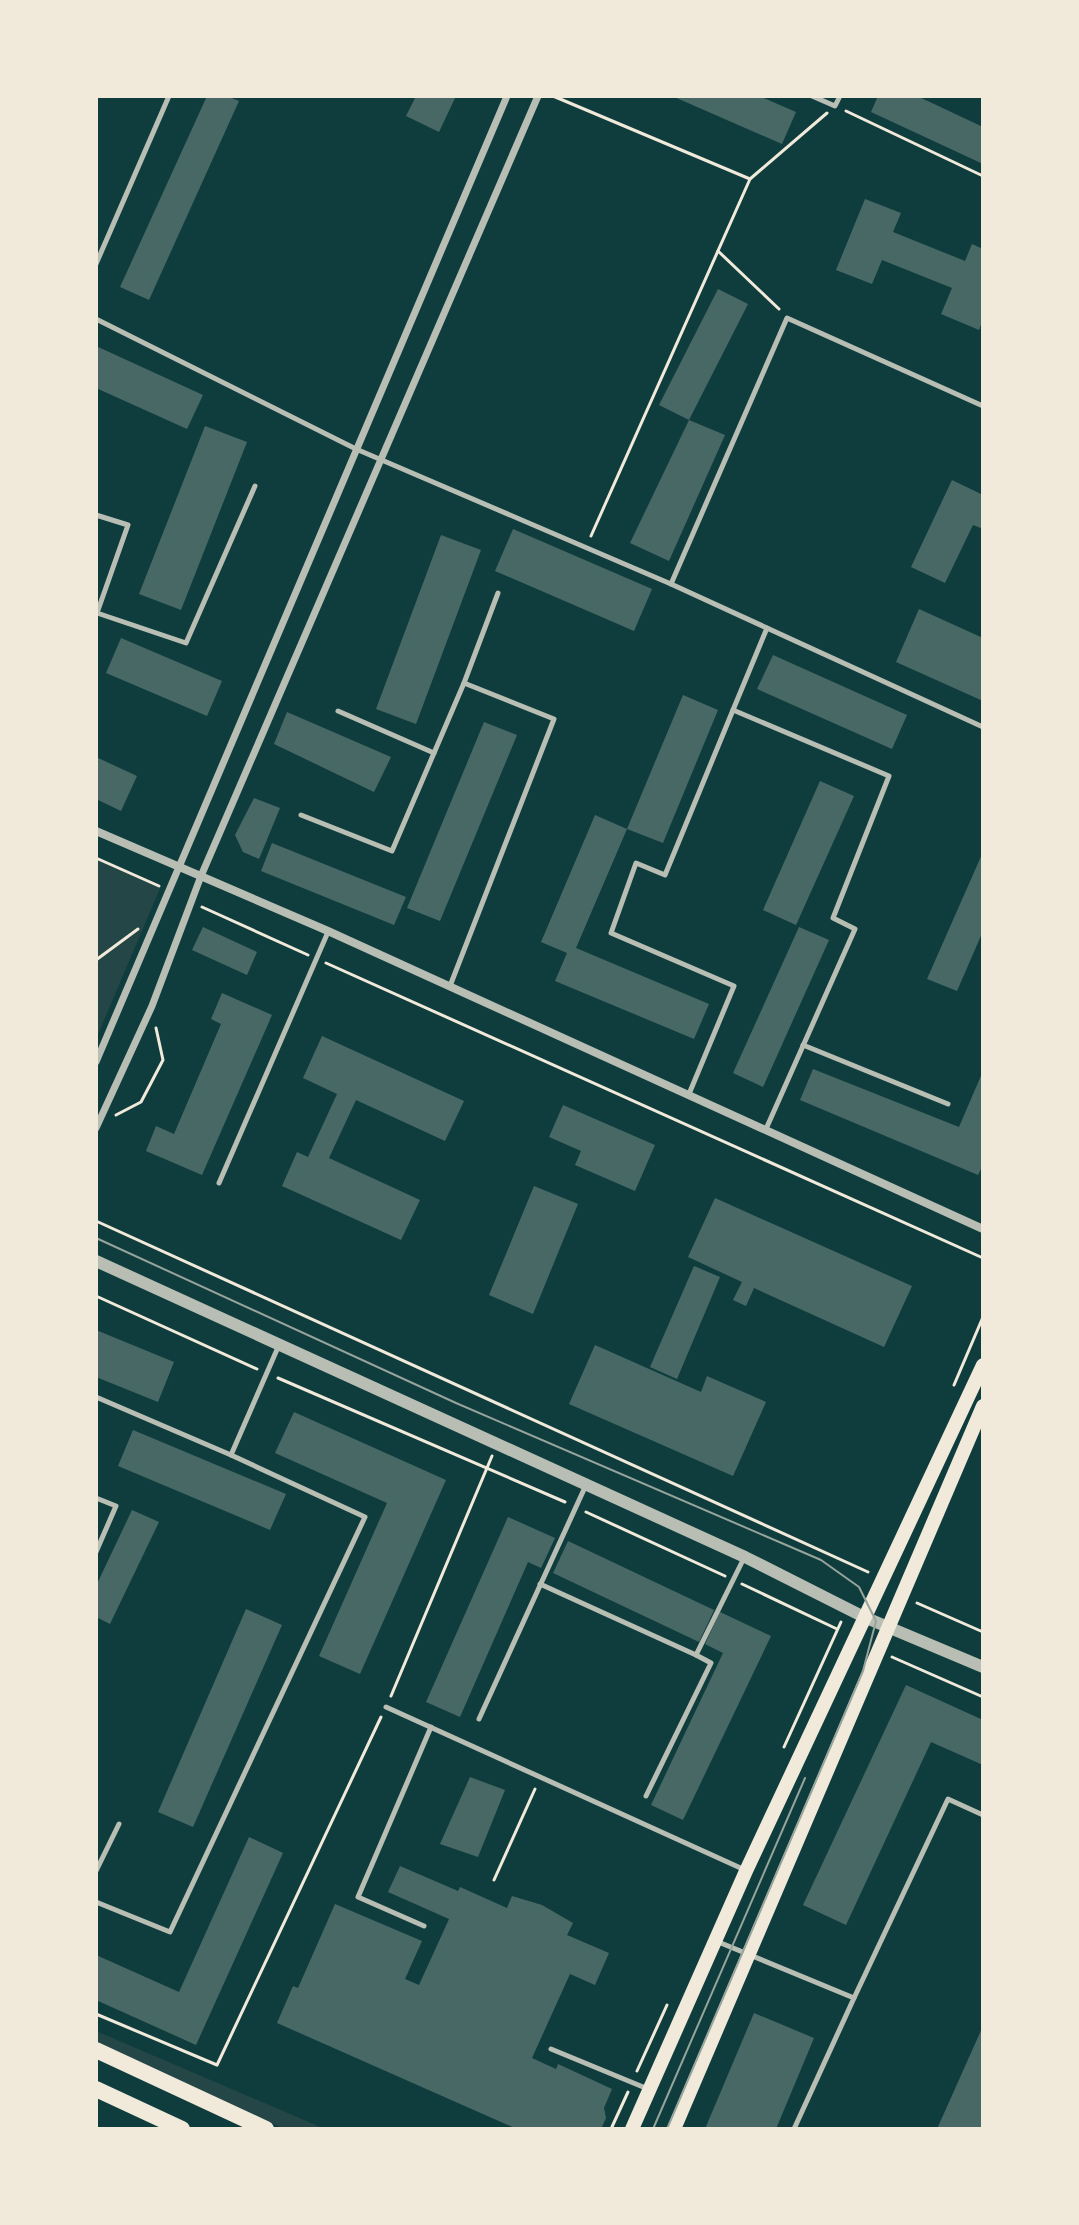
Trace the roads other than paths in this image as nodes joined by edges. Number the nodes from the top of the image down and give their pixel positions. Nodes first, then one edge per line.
1 (169, 96) edge
2 (507, 96) edge
3 (538, 96) edge
4 (812, 96) edge
5 (840, 96) edge
6 (96, 264) edge
7 (96, 319) edge
8 (983, 406) edge
9 (356, 449) junction
10 (383, 460) junction
11 (255, 486) dead end
12 (96, 515) edge
13 (671, 584) junction
14 (498, 593) dead end
15 (767, 628) junction
16 (464, 683) junction
17 (733, 710) junction
18 (338, 711) dead end
19 (983, 727) edge
20 (434, 753) junction
21 (301, 815) dead end
22 (96, 831) edge
23 (179, 867) junction
24 (201, 876) junction
25 (328, 931) junction
26 (450, 986) junction
27 (803, 1045) junction
28 (96, 1062) edge
29 (689, 1094) junction
30 (948, 1104) dead end
31 (97, 1126) edge
32 (766, 1129) junction
33 (219, 1183) dead end
34 (983, 1229) edge
35 (96, 1261) edge
36 (279, 1344) junction
37 (983, 1365) edge
38 (96, 1397) edge
39 (983, 1406) edge
40 (231, 1455) junction
41 (587, 1484) junction
42 (96, 1498) edge
43 (96, 1552) edge
44 (745, 1557) junction
45 (540, 1584) junction
46 (864, 1617) junction
47 (888, 1625) junction
48 (696, 1655) junction
49 (983, 1667) edge
50 (386, 1707) road end
51 (479, 1719) dead end
52 (431, 1727) junction
53 (646, 1796) dead end
54 (983, 1815) edge
55 (119, 1824) dead end
56 (96, 1871) edge
57 (746, 1871) junction
58 (96, 1902) edge
59 (424, 1926) dead end
60 (715, 1941) junction
61 (748, 1955) junction
62 (854, 1998) junction
63 (551, 2049) dead end
64 (96, 2050) edge
65 (96, 2089) edge
66 (649, 2090) junction
67 (182, 2129) edge
68 (266, 2129) edge
69 (632, 2129) edge
70 (674, 2129) edge
71 (794, 2129) edge

1 - 6 lane
2 - 9 street
3 - 10 street
4 - 5 lane
7 - 9 lane
8 - 13 lane
9 - 10 lane
9 - 23 street
10 - 13 lane
10 - 24 street
11 - 12 lane
13 - 15 lane
14 - 16 lane
15 - 17 lane
15 - 19 lane
16 - 20 lane
16 - 26 lane
17 - 27 lane
17 - 29 lane
18 - 20 lane
20 - 21 lane
22 - 23 street
23 - 24 street
23 - 28 street
24 - 25 street
24 - 31 street
25 - 26 street
25 - 33 lane
26 - 29 street
27 - 30 lane
27 - 32 lane
29 - 32 street
32 - 34 street
35 - 36 street
36 - 40 lane
36 - 41 street
37 - 46 main road
38 - 40 lane
39 - 47 main road
40 - 58 lane
41 - 44 street
41 - 45 lane
42 - 43 lane
44 - 46 street
44 - 48 lane
45 - 48 lane
45 - 51 lane
46 - 47 street
46 - 57 main road
47 - 49 street
47 - 61 main road
48 - 53 lane
50 - 52 lane
52 - 57 lane
52 - 59 lane
54 - 62 lane
55 - 56 lane
57 - 60 main road
60 - 61 lane
60 - 66 main road
61 - 62 lane
61 - 70 main road
62 - 71 lane
63 - 66 lane
64 - 68 main road
65 - 67 main road
66 - 69 main road

